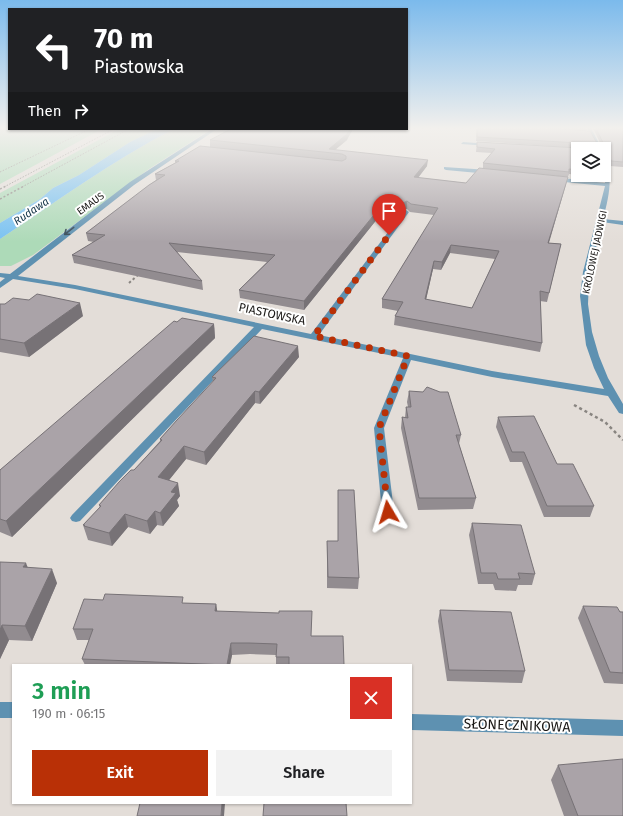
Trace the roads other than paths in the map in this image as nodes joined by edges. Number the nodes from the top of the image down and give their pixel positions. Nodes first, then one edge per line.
1 (159, 166) edge
2 (446, 168) dead end
3 (492, 173) edge
4 (545, 178) edge
5 (608, 185) joint
6 (406, 212) edge
7 (600, 220) junction
8 (623, 223) edge
9 (0, 275) edge
10 (12, 276) junction
11 (0, 286) edge
12 (261, 325) junction
13 (314, 336) junction
14 (408, 356) junction
15 (610, 393) junction
16 (623, 411) edge
17 (388, 512) dead end
18 (76, 518) dead end
19 (0, 710) edge
20 (12, 710) edge
21 (412, 722) edge
22 (623, 728) edge

1 -> 10 street, EMAUS
2 - 3 street
4 - 5 street
5 - 7 street, KRÓLOWEJ JADWIGI
6 - 13 street
7 - 8 street
7 - 15 street, KRÓLOWEJ JADWIGI
9 - 10 street, PIASTOWSKA
10 - 11 street, EMAUS
10 - 12 street, PIASTOWSKA
12 - 13 street, PIASTOWSKA
12 - 18 street
13 - 14 street, PIASTOWSKA
14 - 15 street, PIASTOWSKA
14 - 17 street
15 - 16 street, KRÓLOWEJ JADWIGI
19 - 20 street
21 - 22 street, SŁONECZNIKOWA

